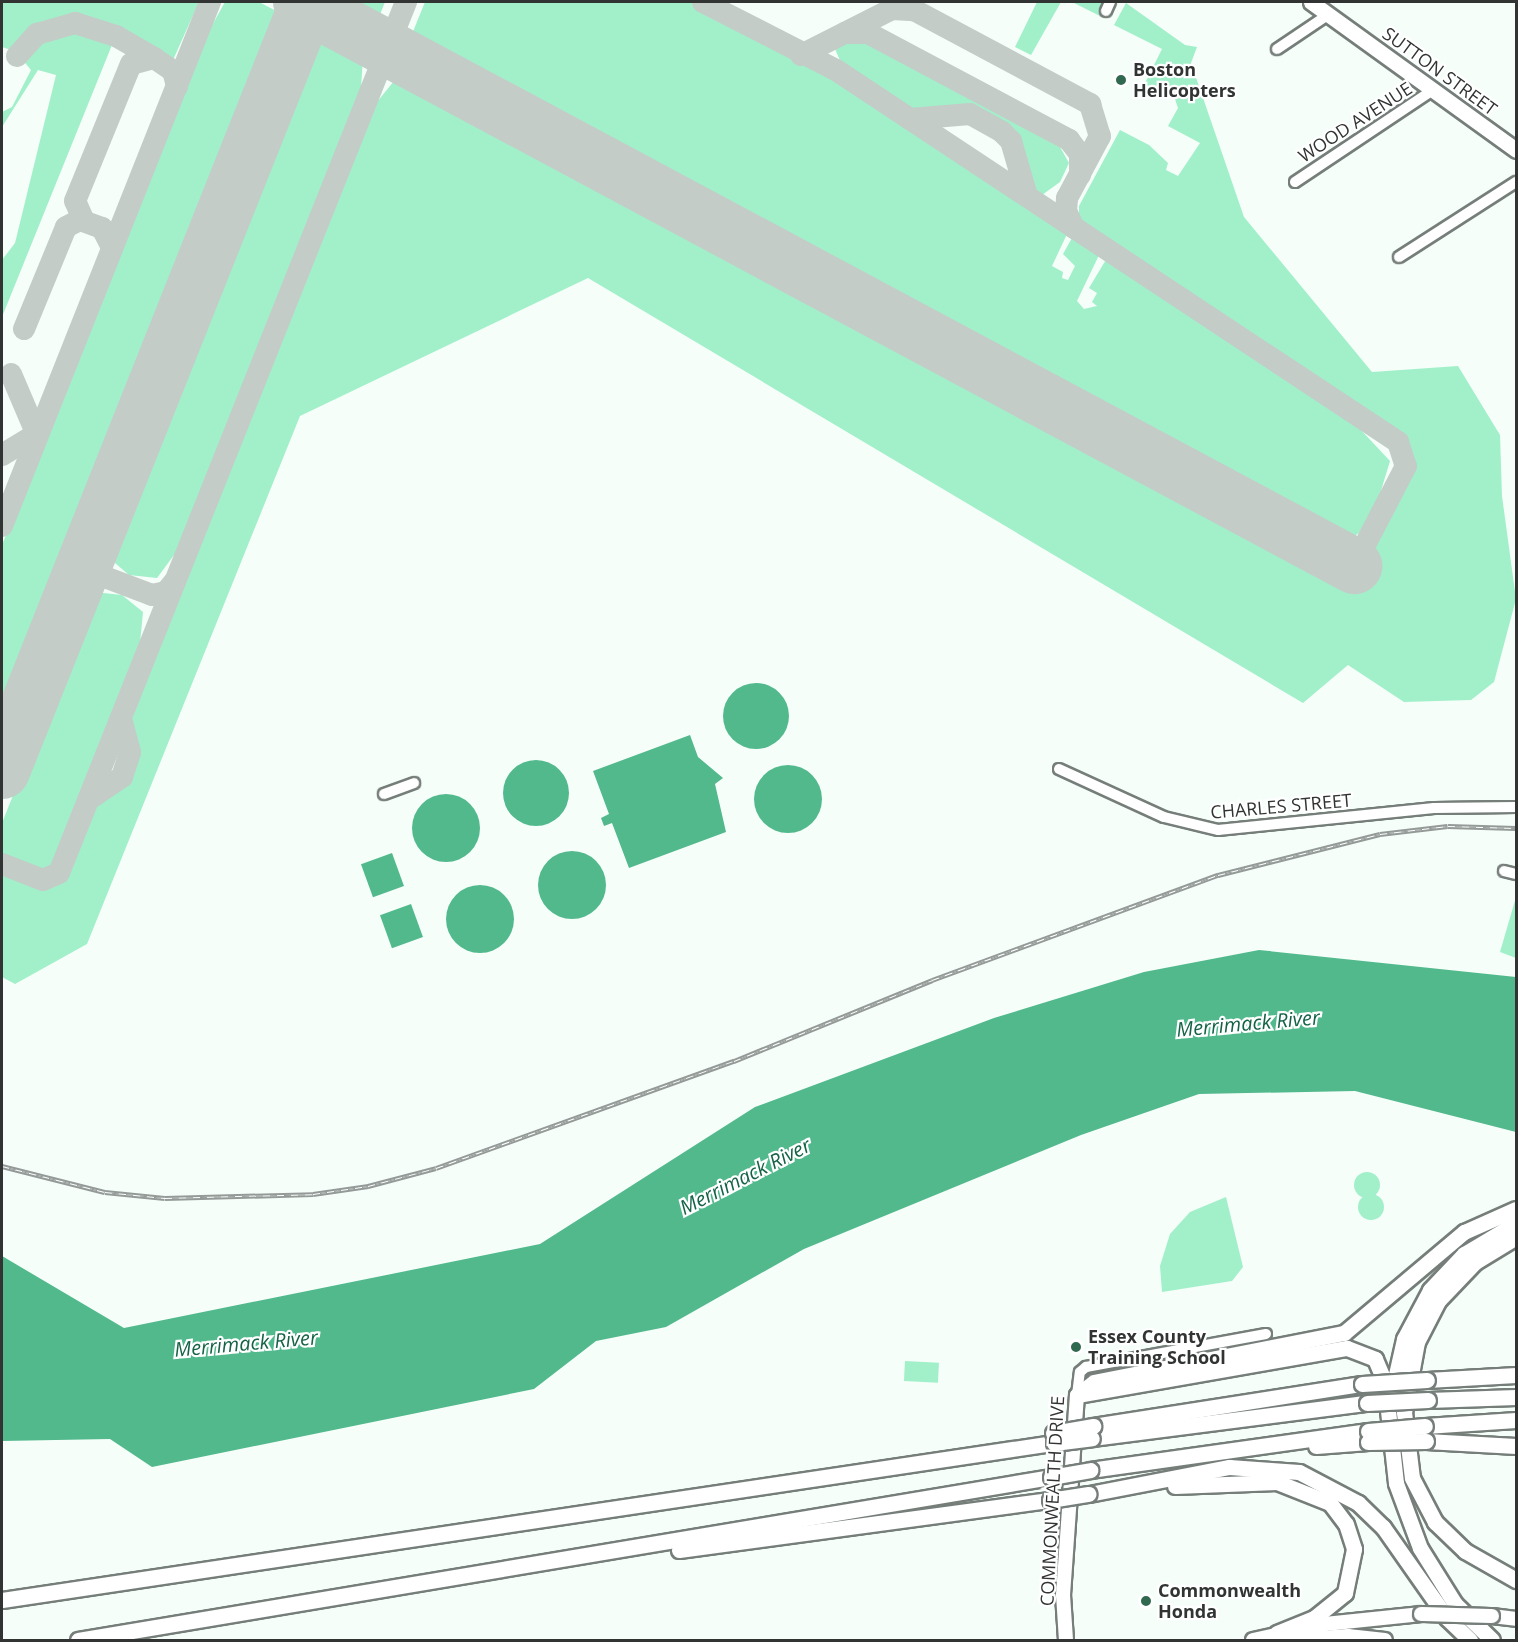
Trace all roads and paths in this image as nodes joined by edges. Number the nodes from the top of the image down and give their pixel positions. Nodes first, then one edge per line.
1 (1311, 2) edge
2 (1329, 14) junction
3 (1277, 49) dead end
4 (1433, 90) junction
5 (1516, 150) edge
6 (1295, 182) dead end
7 (1516, 182) edge
8 (1399, 257) dead end
9 (1059, 769) dead end
10 (414, 783) dead end
11 (384, 794) dead end
12 (1516, 807) edge
13 (1504, 871) dead end
14 (1516, 874) edge
15 (1516, 1209) edge
16 (1516, 1222) edge
17 (1516, 1237) edge
18 (1266, 1334) dead end
19 (1516, 1375) edge
20 (1077, 1395) junction
21 (1390, 1395) junction
22 (1516, 1397) edge
23 (1516, 1420) edge
24 (1092, 1432) junction
25 (1426, 1433) junction
26 (1516, 1446) edge
27 (1089, 1494) junction
28 (578, 1558) junction
29 (1516, 1580) edge
30 (2, 1600) edge
31 (1516, 1619) edge
32 (1352, 1621) junction
33 (1277, 1633) junction
34 (1328, 1639) edge
35 (78, 1641) edge
36 (1066, 1641) edge
37 (1253, 1641) edge
38 (1295, 1641) edge
39 (1385, 1641) edge
40 (1470, 1641) edge
41 (1492, 1641) edge

1 - 2 highway, SUTTON STREET
2 - 3 street
2 - 4 highway, SUTTON STREET
4 - 5 highway, SUTTON STREET
4 - 6 street, WOOD AVENUE
7 - 8 street
9 - 12 street, CHARLES STREET
10 - 11 street
13 - 14 street
15 - 20 highway
16 - 21 highway
17 - 29 highway
18 - 20 street, COMMONWEALTH DRIVE
19 - 24 highway, bridge
20 - 21 highway
20 - 36 main road, COMMONWEALTH DRIVE
21 - 41 highway
22 - 24 highway, bridge
23 - 25 highway
24 - 30 highway, bridge
25 - 26 highway
25 - 28 highway, bridge
27 - 28 highway, bridge
27 - 33 highway
27 - 40 highway
28 - 35 highway
31 - 32 main road, bridge
32 - 33 main road
32 - 34 main road
33 - 37 main road
34 - 38 main road
34 - 39 main road

